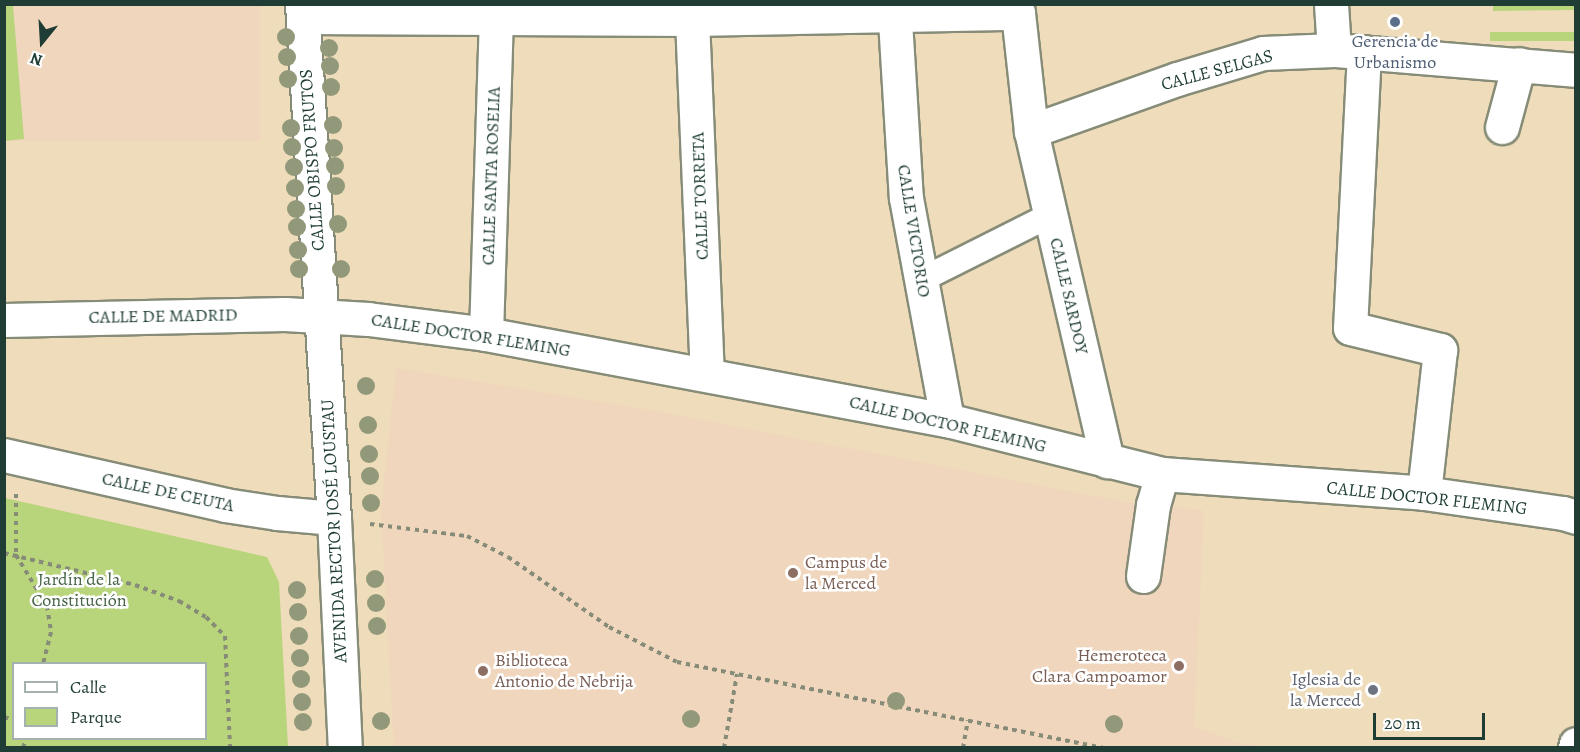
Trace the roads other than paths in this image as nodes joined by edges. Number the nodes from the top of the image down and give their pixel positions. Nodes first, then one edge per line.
1 (1331, 4) edge
2 (894, 10) edge
3 (303, 11) edge
4 (645, 12) edge
5 (496, 18) junction
6 (692, 19) junction
7 (1349, 51) junction
8 (1519, 63) junction
9 (1575, 70) edge
10 (1502, 127) dead end
11 (1031, 131) junction
12 (1050, 215) junction
13 (921, 280) junction
14 (322, 315) junction
15 (4, 320) edge
16 (486, 334) junction
17 (707, 374) junction
18 (947, 420) junction
19 (10, 457) edge
20 (1107, 461) junction
21 (1162, 474) junction
22 (1424, 493) junction
23 (1575, 517) edge
24 (334, 518) junction
25 (1143, 576) dead end
26 (345, 747) edge

1 - 7 street
2 - 6 street
2 - 11 street, CALLE SARDOY
2 - 13 street, CALLE VICTORIO
3 - 5 street
3 - 14 street, CALLE OBISPO FRUTOS
4 - 5 street
4 - 6 street
5 - 16 street, CALLE SANTA ROSELIA
6 - 17 street, CALLE TORRETA
7 - 8 street, CALLE SELGAS
7 - 11 street, CALLE SELGAS
7 - 22 street
8 - 9 street, CALLE SELGAS
8 - 10 street
11 - 12 street, CALLE SARDOY
12 - 13 street
12 - 20 street, CALLE SARDOY
13 - 18 street, CALLE VICTORIO
14 - 15 street, CALLE DE MADRID
14 - 16 street, CALLE DOCTOR FLEMING
14 - 24 street, AVENIDA RECTOR JOSÉ LOUSTAU
16 - 17 street, CALLE DOCTOR FLEMING
17 - 18 street, CALLE DOCTOR FLEMING
18 - 20 street, CALLE DOCTOR FLEMING
19 - 24 street, CALLE DE CEUTA
20 - 21 street, CALLE DOCTOR FLEMING
21 - 22 street, CALLE DOCTOR FLEMING
21 - 25 street
22 - 23 street, CALLE DOCTOR FLEMING
24 - 26 street, AVENIDA RECTOR JOSÉ LOUSTAU

